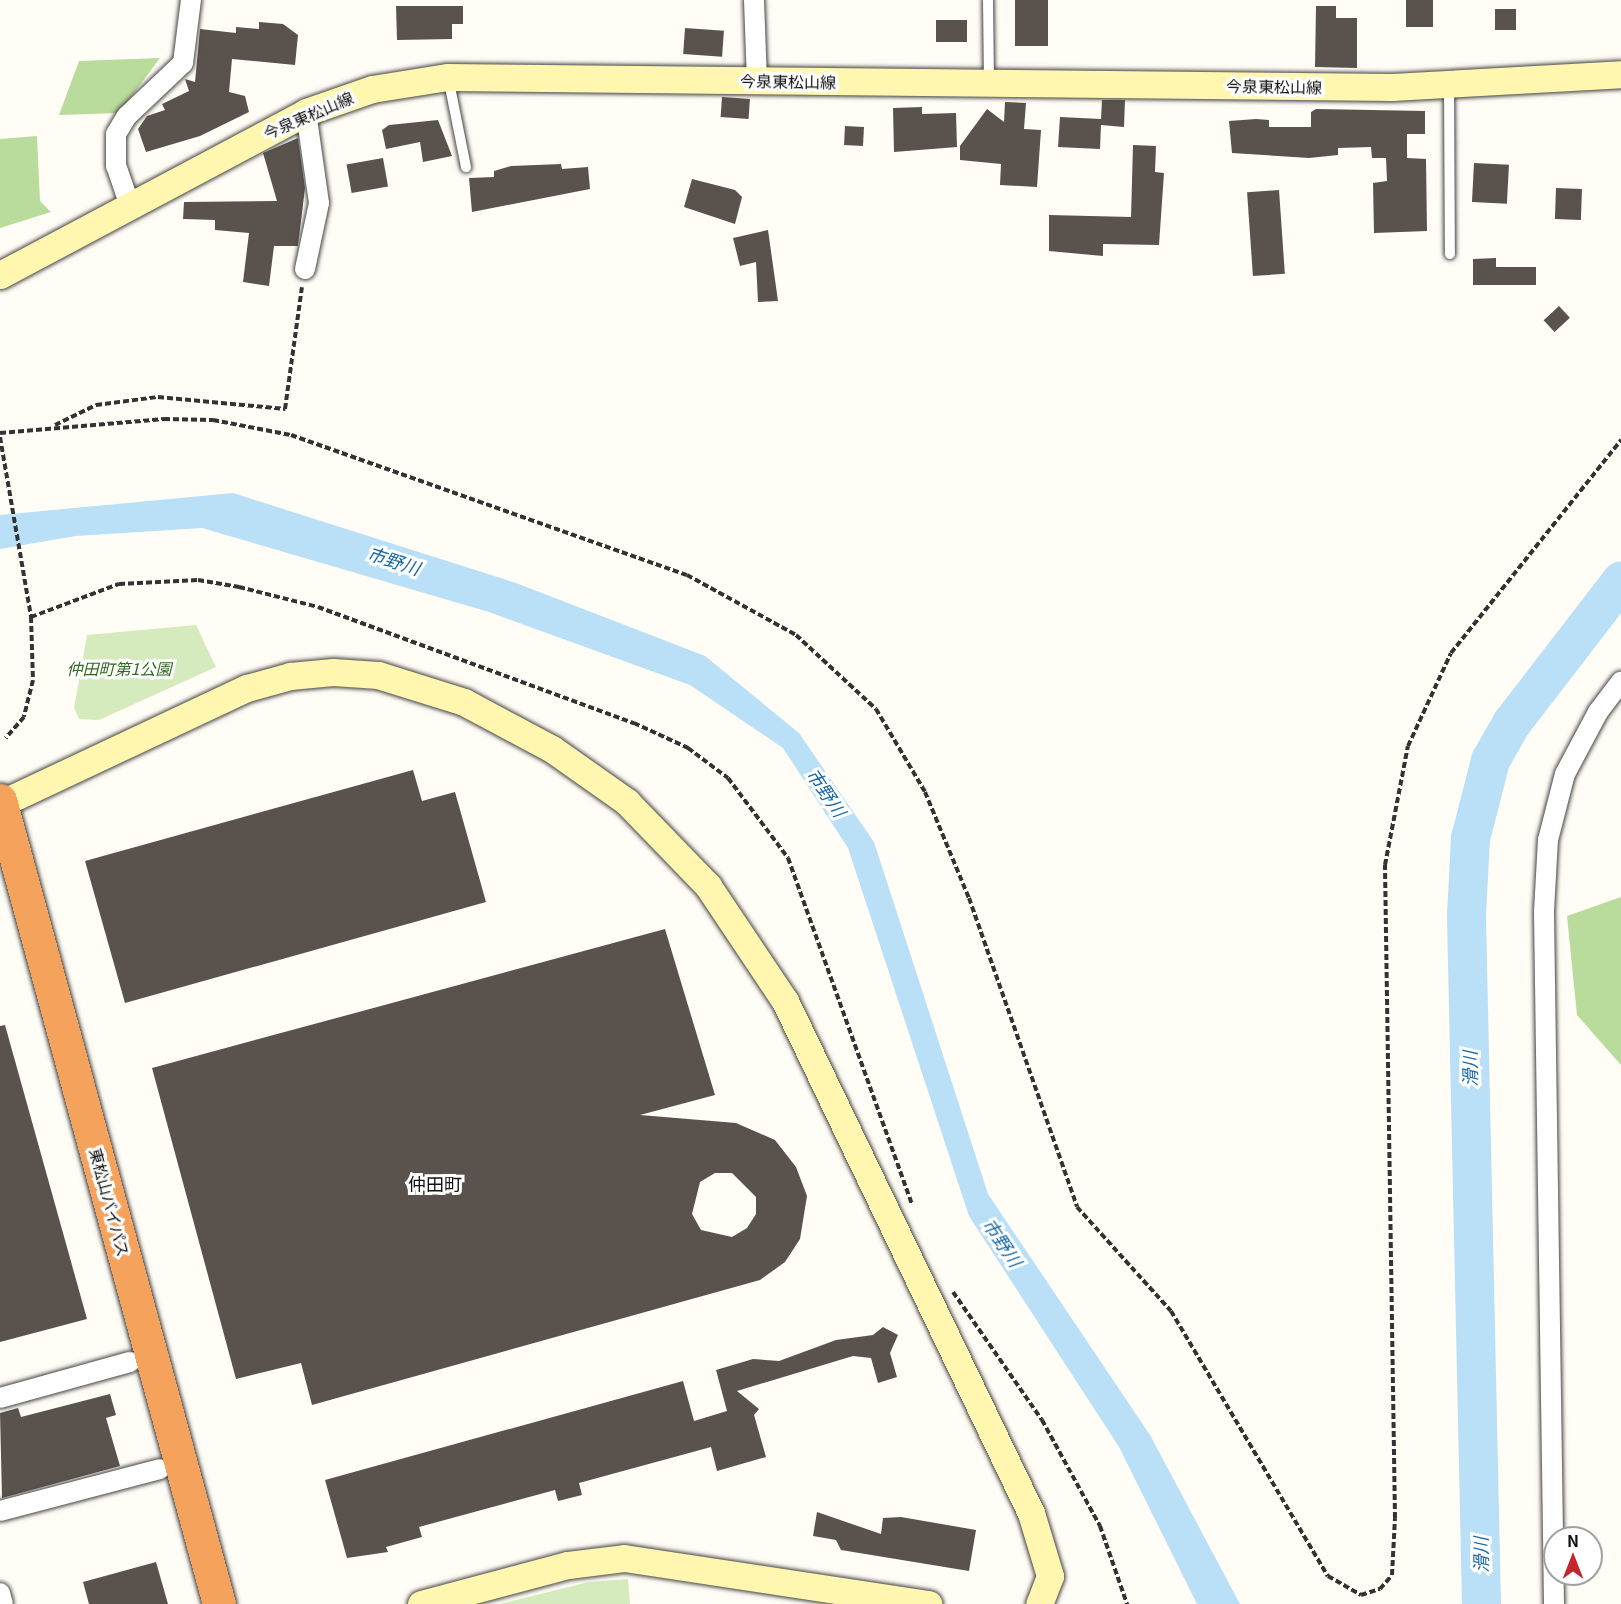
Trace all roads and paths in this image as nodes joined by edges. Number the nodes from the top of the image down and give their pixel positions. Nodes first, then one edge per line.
1 (191, 0) edge
2 (754, 0) edge
3 (988, 0) edge
4 (1621, 74) edge
5 (448, 76) junction
6 (757, 80) junction
7 (989, 83) junction
8 (1449, 85) junction
9 (306, 112) junction
10 (466, 168) dead end
11 (129, 203) junction
12 (1450, 254) dead end
13 (305, 269) joint
14 (0, 275) edge
15 (53, 426) junction
16 (0, 437) edge
17 (1621, 440) edge
18 (32, 617) junction
19 (1621, 682) edge
20 (6, 738) dead end
21 (0, 802) edge
22 (0, 885) edge
23 (916, 1214) dead end
24 (948, 1281) dead end
25 (130, 1362) junction
26 (0, 1398) edge
27 (160, 1469) junction
28 (0, 1511) edge
29 (0, 1593) edge
30 (3, 1604) edge
31 (197, 1604) edge
32 (219, 1604) edge
33 (421, 1604) edge
34 (929, 1604) edge
35 (1039, 1604) edge
36 (1127, 1604) edge
37 (1554, 1604) edge

1 - 11 street
2 - 6 street
3 - 7 lane
4 - 8 street, 今泉東松山線
5 - 6 street, 今泉東松山線
5 - 9 street, 今泉東松山線
5 - 10 lane
6 - 7 street, 今泉東松山線
7 - 8 street, 今泉東松山線
8 - 12 lane
9 - 11 street, 今泉東松山線
9 - 13 street
11 - 14 street, 今泉東松山線
13 - 15 path
15 - 16 path
15 - 17 path
16 - 18 path
18 - 20 path
18 - 23 path
19 - 37 street
21 - 32 highway, 東松山バイパス
21 - 35 street
22 - 25 highway, 東松山バイパス
24 - 36 path
25 - 26 street
25 - 27 highway, 東松山バイパス
27 - 28 street
27 - 31 highway, 東松山バイパス
29 - 30 street
33 - 34 street

